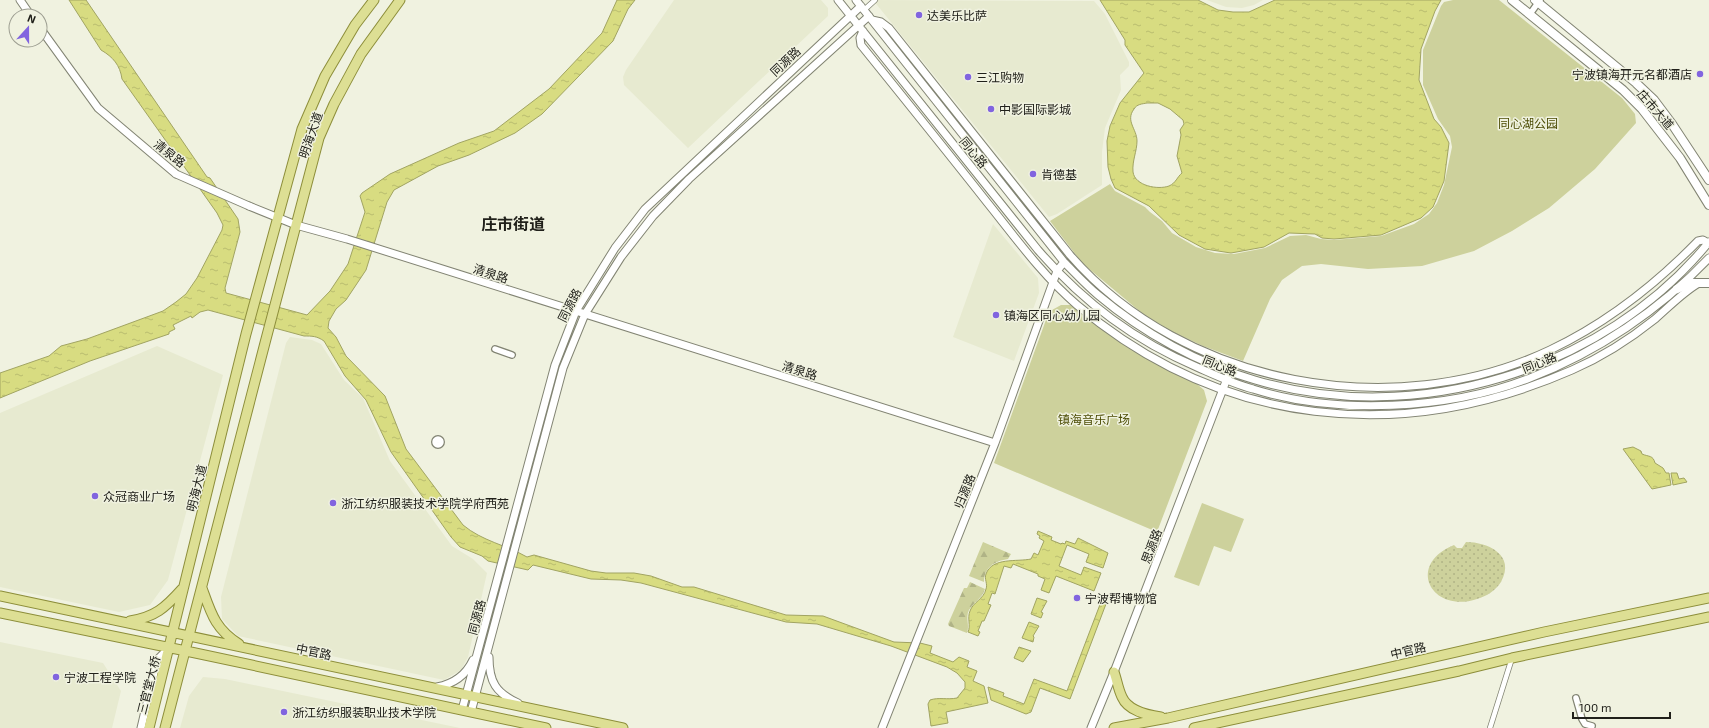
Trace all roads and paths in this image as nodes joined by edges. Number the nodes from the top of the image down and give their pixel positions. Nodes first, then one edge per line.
1 (374, 0) edge
2 (400, 0) edge
3 (838, 0) edge
4 (875, 0) edge
5 (1512, 0) edge
6 (1538, 1) edge
7 (864, 10) edge
8 (1530, 14) junction
9 (850, 15) junction
10 (861, 28) junction
11 (48, 39) edge
12 (1695, 158) junction
13 (1709, 167) edge
14 (1709, 180) edge
15 (1709, 205) edge
16 (276, 218) junction
17 (296, 225) junction
18 (1708, 242) edge
19 (1709, 258) edge
20 (1064, 262) junction
21 (1057, 271) junction
22 (1053, 282) junction
23 (1700, 282) junction
24 (1709, 283) edge
25 (1677, 289) junction
26 (576, 311) junction
27 (585, 314) junction
28 (496, 350) dead end
29 (512, 354) dead end
30 (1230, 371) junction
31 (1227, 380) junction
32 (1223, 390) junction
33 (995, 443) junction
34 (184, 586) junction
35 (202, 588) junction
36 (0, 596) edge
37 (1709, 598) edge
38 (0, 613) edge
39 (1709, 617) edge
40 (125, 622) junction
41 (172, 632) junction
42 (189, 636) junction
43 (479, 647) junction
44 (170, 648) junction
45 (246, 648) junction
46 (489, 649) junction
47 (186, 651) junction
48 (1512, 658) junction
49 (1114, 672) junction
50 (431, 688) junction
51 (466, 695) junction
52 (476, 697) junction
53 (1576, 698) dead end
54 (527, 708) junction
55 (462, 710) junction
56 (471, 712) junction
57 (1168, 718) junction
58 (1592, 726) dead end
59 (141, 728) edge
60 (149, 728) edge
61 (165, 728) edge
62 (546, 728) edge
63 (623, 728) edge
64 (882, 728) edge
65 (1091, 728) edge
66 (1114, 728) edge
67 (1194, 728) edge
68 (1490, 728) edge

1 - 16 main road, 明海大道
2 - 17 main road, 明海大道
3 - 9 street, 同心路
4 - 7 street
5 - 8 main road, 庄市大道
6 - 8 street
6 - 12 main road, 庄市大道
7 - 9 street, 同源路
7 - 10 street, 同源路
7 - 18 street
7 - 20 street, 同心路
8 - 15 main road, 庄市大道
9 - 10 street, 同心路
9 - 26 street, 同源路
10 - 21 street, 同心路
10 - 22 street
10 - 27 street, 同源路
11 - 16 street, 清泉路, bridge
12 - 13 main road
12 - 14 main road, 庄市大道
16 - 17 street, 清泉路
16 - 34 main road, 明海大道
17 - 26 street, 清泉路
17 - 35 main road, 明海大道
18 - 30 street, 同心路
19 - 25 street, 同心路
20 - 21 street, 归源路
20 - 30 street, 同心路
21 - 22 street, 归源路
21 - 31 street, 同心路
22 - 32 street
22 - 33 street, 归源路
23 - 24 main road
23 - 25 main road
23 - 32 street
25 - 31 street, 同心路
26 - 27 street, 清泉路
26 - 43 street, 同源路
27 - 33 street, 清泉路
27 - 46 street, 同源路
28 - 29 street
30 - 31 street, 思源路
31 - 32 street, 思源路
32 - 49 street, 思源路
33 - 64 street, 归源路
34 - 40 main road
34 - 41 main road, 明海大道
35 - 42 main road
35 - 45 main road
36 - 40 main road, 中官路
37 - 57 main road, 中官路
38 - 44 main road
39 - 48 main road
40 - 41 main road, 中官路
41 - 42 main road, 中官路
41 - 44 main road, 明海大道
42 - 45 main road, 中官路
42 - 47 main road
43 - 50 street
43 - 51 street, 同源路
44 - 47 main road
44 - 59 street
44 - 60 main road, 三官堂大桥
45 - 50 main road, 中官路
46 - 52 street, 同源路
46 - 54 street
47 - 55 main road
47 - 61 main road
48 - 67 main road
48 - 68 street
49 - 57 main road
49 - 65 street, 思源路
50 - 51 main road, 中官路
51 - 52 main road, 中官路
51 - 55 street, 同源路
52 - 54 main road, 中官路
52 - 56 street, 同源路
53 - 58 street
54 - 63 main road, 中官路
55 - 56 main road
56 - 62 main road
57 - 66 main road, 中官路

